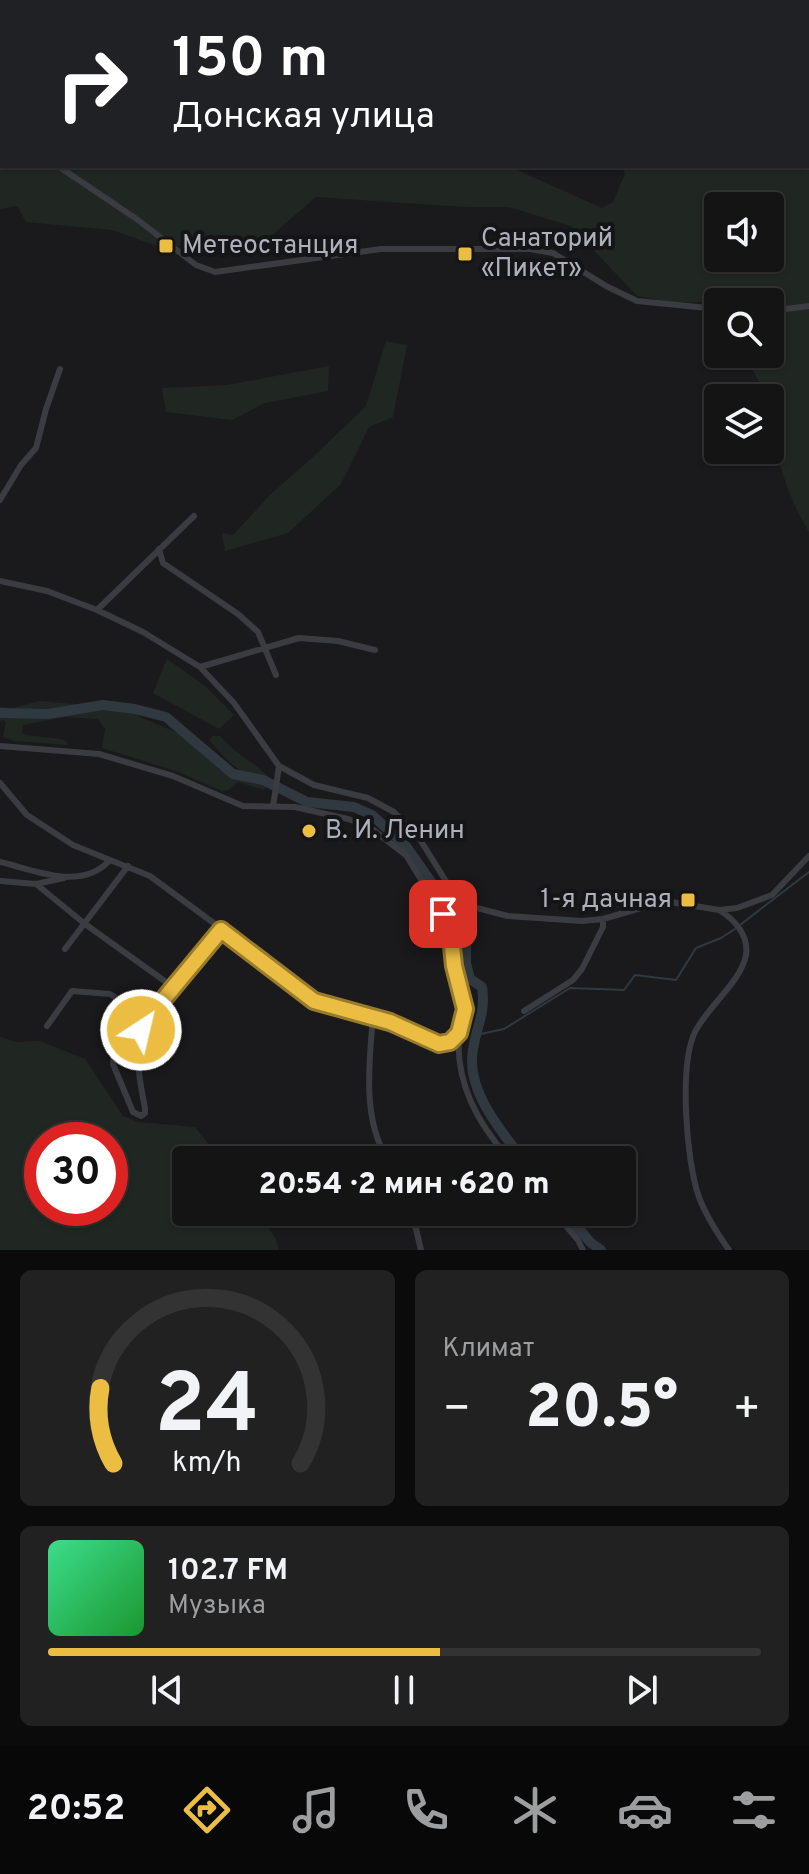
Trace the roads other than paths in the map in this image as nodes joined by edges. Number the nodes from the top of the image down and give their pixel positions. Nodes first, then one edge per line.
1 (61, 168) edge
2 (809, 306) edge
3 (704, 308) edge
4 (784, 309) edge
5 (60, 369) dead end
6 (0, 500) edge
7 (194, 516) dead end
8 (159, 549) junction
9 (0, 581) edge
10 (97, 610) junction
11 (266, 647) junction
12 (375, 650) dead end
13 (200, 667) junction
14 (276, 675) dead end
15 (0, 746) edge
16 (279, 766) junction
17 (0, 783) edge
18 (273, 807) junction
19 (809, 856) edge
20 (110, 860) junction
21 (0, 862) edge
22 (128, 866) junction
23 (64, 878) junction
24 (0, 881) edge
25 (36, 884) junction
26 (719, 910) junction
27 (603, 919) junction
28 (85, 924) junction
29 (221, 930) junction
30 (65, 949) dead end
31 (173, 987) junction
32 (524, 1011) dead end
33 (373, 1017) junction
34 (148, 1018) junction
35 (47, 1026) dead end
36 (459, 1033) junction
37 (114, 1052) dead end
38 (379, 1146) edge
39 (498, 1146) edge
40 (415, 1226) edge
41 (566, 1226) edge
42 (421, 1250) edge
43 (583, 1250) edge
44 (729, 1250) edge

1 - 3 street
2 - 4 street
5 - 6 street
7 - 8 street
8 - 10 street
8 - 11 street
9 - 10 street
10 - 13 street
11 - 12 street
11 - 13 street
11 - 14 street
13 - 16 street
15 - 18 street
16 - 18 street
16 - 27 street
17 - 20 street
18 - 36 street
19 - 26 street
20 - 22 street
20 - 23 street
21 - 23 street
22 - 28 street
22 - 29 street
23 - 25 street
24 - 25 street
25 - 28 street
26 - 27 street
26 - 44 street
27 - 32 street
28 - 30 street
28 - 31 street
29 - 31 street
29 - 33 street
31 - 34 street
33 - 36 street
33 - 38 street
34 - 35 street
34 - 37 street
36 - 39 street
40 - 42 street
41 - 43 street

